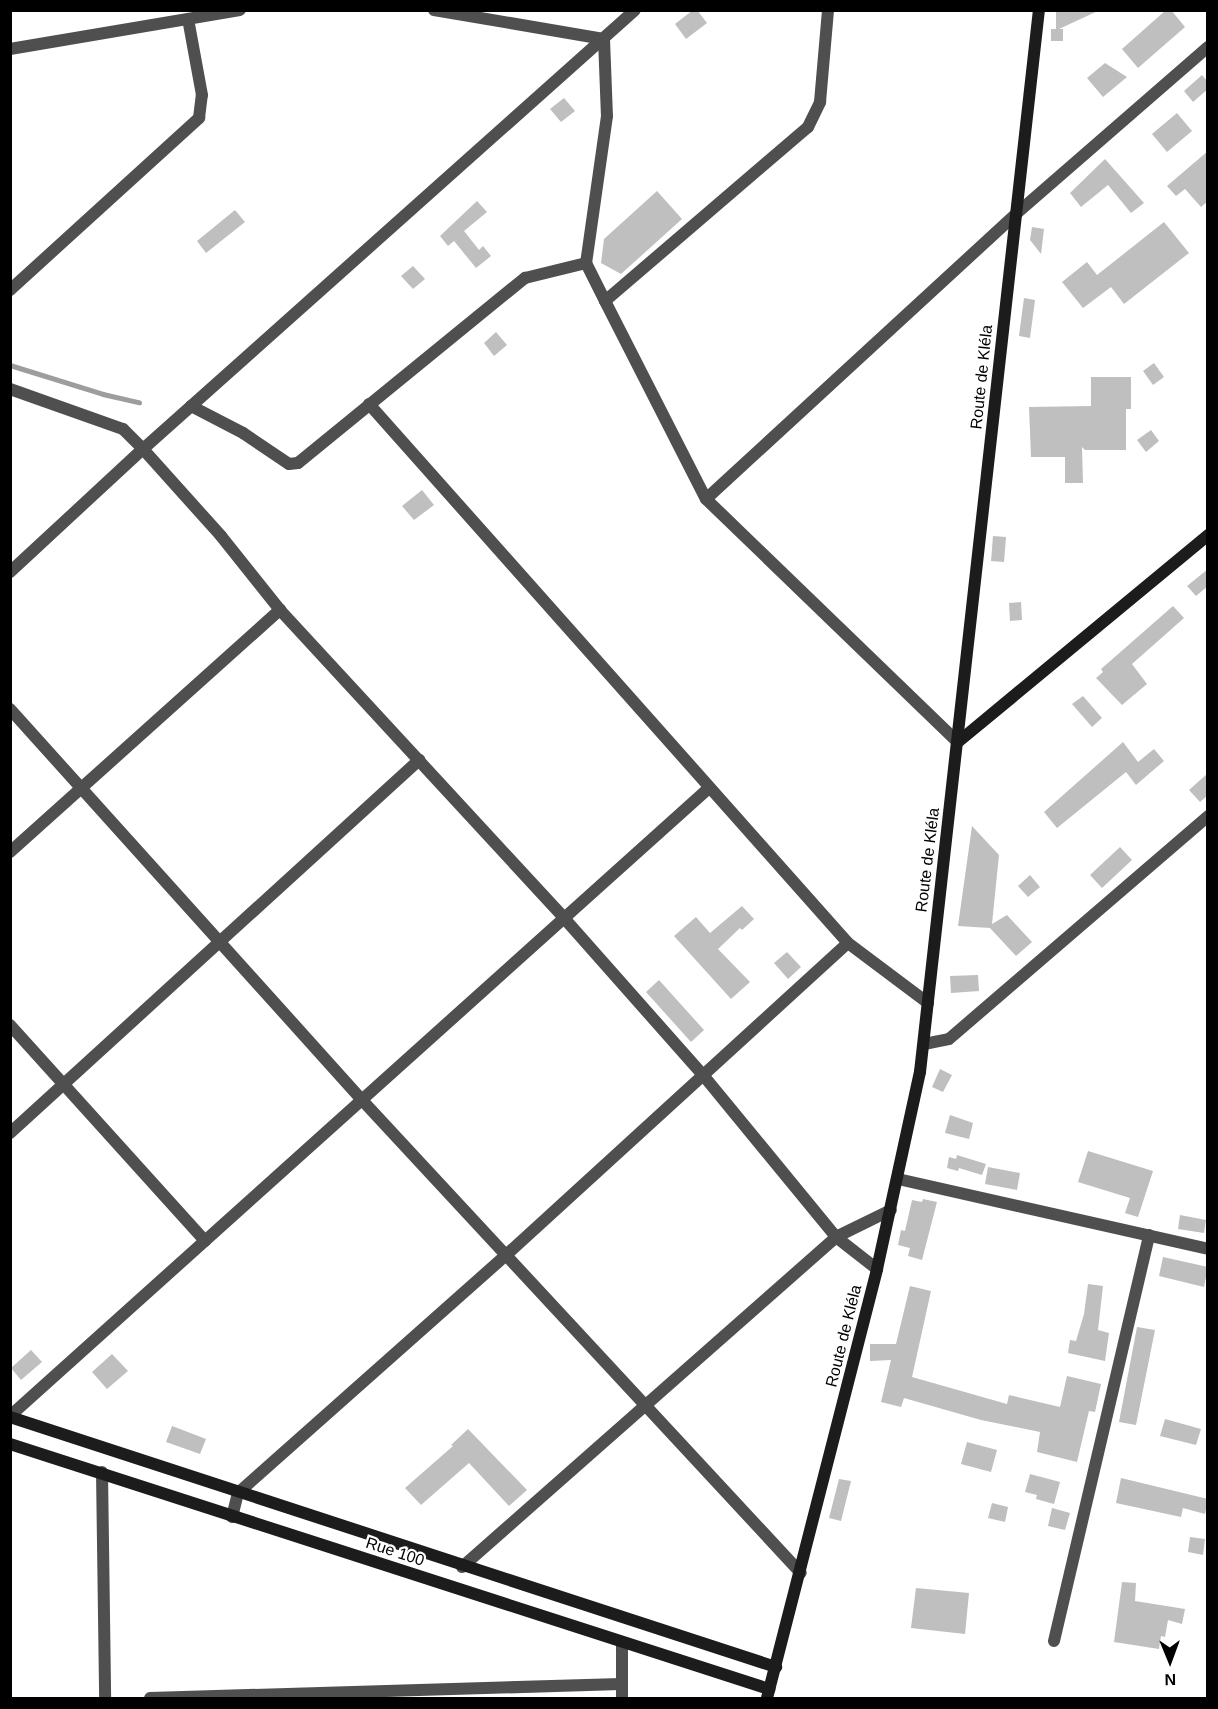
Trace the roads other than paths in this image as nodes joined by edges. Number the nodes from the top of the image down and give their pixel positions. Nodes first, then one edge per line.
1 (240, 10) edge
2 (434, 10) edge
3 (636, 10) edge
4 (828, 10) edge
5 (1039, 10) edge
6 (188, 19) junction
7 (604, 39) junction
8 (1208, 47) edge
9 (10, 49) edge
10 (1017, 213) junction
11 (586, 263) junction
12 (10, 290) edge
13 (605, 301) junction
14 (10, 389) edge
15 (369, 404) junction
16 (190, 406) junction
17 (143, 449) junction
18 (706, 499) junction
19 (1208, 535) edge
20 (10, 572) edge
21 (280, 610) junction
22 (10, 709) edge
23 (958, 742) junction
24 (419, 760) junction
25 (709, 788) junction
26 (82, 789) junction
27 (1208, 816) edge
28 (10, 852) edge
29 (564, 918) junction
30 (221, 942) junction
31 (848, 943) junction
32 (928, 1003) junction
33 (10, 1025) edge
34 (924, 1044) junction
35 (703, 1075) junction
36 (63, 1084) junction
37 (362, 1100) junction
38 (10, 1133) edge
39 (898, 1179) junction
40 (891, 1210) junction
41 (1149, 1235) junction
42 (836, 1237) junction
43 (205, 1241) junction
44 (1208, 1249) edge
45 (505, 1256) junction
46 (878, 1269) junction
47 (644, 1406) junction
48 (10, 1417) edge
49 (10, 1443) edge
50 (102, 1472) junction
51 (238, 1493) junction
52 (232, 1517) junction
53 (462, 1567) junction
54 (801, 1574) junction
55 (1054, 1641) dead end
56 (622, 1642) junction
57 (776, 1667) junction
58 (621, 1684) junction
59 (768, 1694) edge
60 (105, 1698) edge
61 (150, 1698) edge
62 (622, 1698) edge

1 - 6 street
2 - 7 street
3 - 7 street
4 - 13 street
5 - 10 street, Route de Kléla
6 - 9 street
6 - 12 street
7 - 11 street
7 - 16 street
8 - 10 street
10 - 18 street
10 - 23 street, Route de Kléla
11 - 13 street
11 - 15 street
13 - 18 street
14 - 17 street
15 - 16 street
15 - 25 street
16 - 17 street
17 - 20 street
17 - 21 street
18 - 23 street
19 - 23 street
21 - 24 street
21 - 26 street
22 - 26 street
23 - 32 street, Route de Kléla
24 - 29 street
24 - 30 street
25 - 29 street
25 - 31 street
26 - 28 street
26 - 30 street
27 - 34 street
29 - 35 street
29 - 37 street
30 - 36 street
30 - 37 street
31 - 32 street
31 - 35 street
32 - 34 street, Route de Kléla
33 - 36 street
34 - 39 street, Route de Kléla
35 - 42 street
35 - 45 street
36 - 38 street
36 - 43 street
37 - 43 street
37 - 45 street
39 - 40 street, Route de Kléla
39 - 41 street
40 - 42 street
40 - 46 street, Route de Kléla
41 - 44 street
41 - 55 street
42 - 46 street
42 - 47 street
43 - 48 street
45 - 47 street
45 - 51 street
46 - 54 street, Route de Kléla
47 - 53 street
47 - 54 street
48 - 51 street
49 - 50 street, Rue 100
50 - 52 street, Rue 100
50 - 60 street
51 - 52 street
51 - 53 street
52 - 56 street, Rue 100
53 - 57 street
54 - 57 street, Route de Kléla
56 - 58 street
56 - 59 street, Rue 100
57 - 59 street, Route de Kléla
58 - 61 street
58 - 62 street

